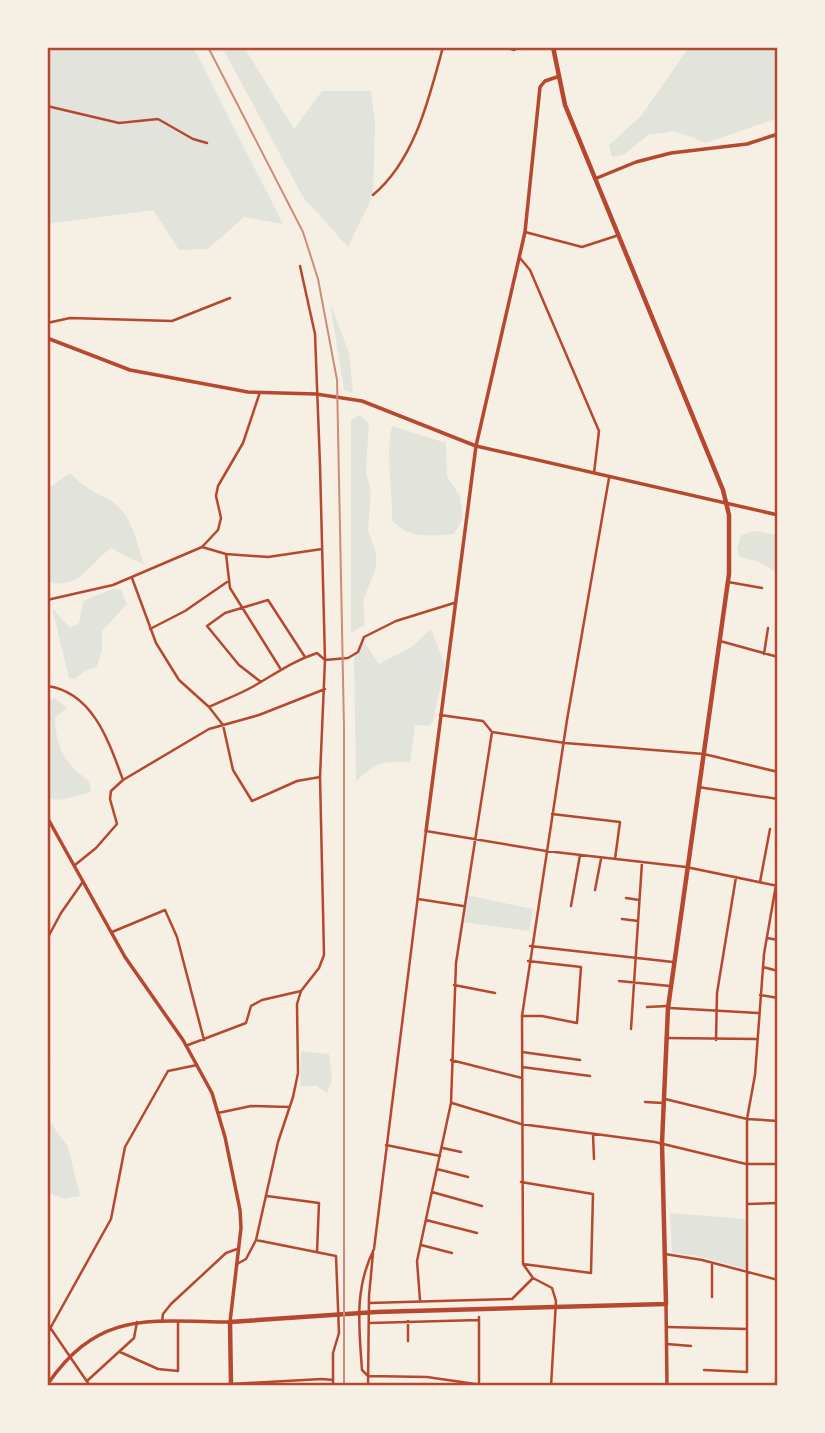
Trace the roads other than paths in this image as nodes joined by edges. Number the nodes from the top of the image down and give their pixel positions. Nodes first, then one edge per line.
1 (443, 47) edge
2 (504, 47) edge
3 (520, 47) edge
4 (553, 47) edge
5 (558, 77) junction
6 (47, 106) edge
7 (778, 134) edge
8 (206, 143) dead end
9 (597, 178) junction
10 (373, 195) dead end
11 (525, 232) junction
12 (620, 234) junction
13 (520, 258) junction
14 (300, 266) dead end
15 (230, 298) dead end
16 (47, 323) edge
17 (47, 338) edge
18 (260, 392) junction
19 (316, 394) junction
20 (477, 446) junction
21 (594, 473) junction
22 (609, 478) junction
23 (727, 504) junction
24 (778, 514) edge
25 (202, 547) junction
26 (323, 549) junction
27 (226, 554) junction
28 (132, 578) junction
29 (227, 582) junction
30 (728, 582) junction
31 (762, 588) dead end
32 (47, 600) edge
33 (454, 603) junction
34 (241, 608) junction
35 (768, 628) dead end
36 (150, 629) junction
37 (720, 641) junction
38 (764, 654) junction
39 (305, 657) junction
40 (778, 657) edge
41 (325, 660) junction
42 (280, 668) junction
43 (261, 682) junction
44 (47, 686) edge
45 (325, 689) junction
46 (209, 707) junction
47 (440, 715) junction
48 (223, 725) junction
49 (492, 732) junction
50 (565, 743) junction
51 (704, 754) junction
52 (778, 772) edge
53 (320, 777) junction
54 (123, 780) junction
55 (698, 787) junction
56 (778, 799) edge
57 (552, 814) junction
58 (47, 817) edge
59 (769, 829) dead end
60 (425, 831) junction
61 (474, 838) junction
62 (546, 851) junction
63 (580, 855) junction
64 (601, 858) junction
65 (615, 859) junction
66 (642, 862) junction
67 (74, 865) junction
68 (686, 867) junction
69 (736, 877) junction
70 (83, 882) junction
71 (760, 882) junction
72 (777, 886) edge
73 (595, 890) dead end
74 (625, 898) dead end
75 (418, 899) junction
76 (639, 900) junction
77 (463, 906) junction
78 (571, 906) dead end
79 (621, 919) dead end
80 (638, 921) junction
81 (112, 932) junction
82 (767, 937) junction
83 (47, 939) edge
84 (778, 940) edge
85 (530, 946) junction
86 (635, 959) junction
87 (528, 961) junction
88 (673, 962) junction
89 (763, 967) junction
90 (778, 971) edge
91 (619, 981) dead end
92 (633, 982) junction
93 (454, 985) junction
94 (670, 986) junction
95 (301, 991) junction
96 (495, 993) dead end
97 (760, 995) junction
98 (778, 998) edge
99 (646, 1007) dead end
100 (668, 1007) junction
101 (717, 1011) junction
102 (758, 1013) junction
103 (522, 1016) junction
104 (631, 1029) dead end
105 (666, 1038) junction
106 (204, 1040) junction
107 (716, 1040) junction
108 (756, 1040) junction
109 (186, 1046) junction
110 (522, 1052) junction
111 (580, 1059) dead end
112 (451, 1060) junction
113 (198, 1065) junction
114 (522, 1067) junction
115 (590, 1076) dead end
116 (522, 1078) junction
117 (663, 1100) junction
118 (645, 1102) dead end
119 (451, 1103) junction
120 (289, 1107) junction
121 (218, 1113) junction
122 (747, 1119) junction
123 (778, 1121) edge
124 (521, 1124) junction
125 (593, 1134) junction
126 (662, 1143) junction
127 (386, 1146) junction
128 (442, 1147) junction
129 (461, 1152) dead end
130 (440, 1156) junction
131 (594, 1159) dead end
132 (746, 1164) junction
133 (778, 1164) edge
134 (437, 1169) junction
135 (468, 1177) dead end
136 (521, 1182) junction
137 (432, 1192) junction
138 (267, 1196) junction
139 (778, 1203) edge
140 (747, 1204) junction
141 (482, 1206) dead end
142 (426, 1220) junction
143 (477, 1233) dead end
144 (256, 1240) junction
145 (421, 1245) junction
146 (237, 1249) junction
147 (374, 1249) junction
148 (317, 1252) junction
149 (452, 1253) dead end
150 (663, 1254) junction
151 (523, 1264) junction
152 (712, 1264) junction
153 (235, 1265) junction
154 (749, 1275) junction
155 (533, 1278) junction
156 (778, 1280) edge
157 (712, 1297) dead end
158 (420, 1300) junction
159 (369, 1303) junction
160 (666, 1304) junction
161 (555, 1308) junction
162 (408, 1321) junction
163 (137, 1322) junction
164 (162, 1322) junction
165 (178, 1322) junction
166 (230, 1322) junction
167 (47, 1323) edge
168 (370, 1323) junction
169 (667, 1327) junction
170 (51, 1328) junction
171 (747, 1329) junction
172 (47, 1334) edge
173 (408, 1341) dead end
174 (667, 1344) junction
175 (691, 1346) dead end
176 (120, 1352) junction
177 (69, 1355) junction
178 (704, 1370) dead end
179 (778, 1375) edge
180 (368, 1376) junction
181 (333, 1380) junction
182 (87, 1381) junction
183 (451, 1383) edge
184 (479, 1384) edge
185 (47, 1385) edge
186 (231, 1385) edge
187 (90, 1386) edge
188 (333, 1386) edge
189 (368, 1386) edge
190 (489, 1386) edge
191 (551, 1386) edge
192 (667, 1386) edge
193 (775, 1386) edge

1 - 10 street
2 - 3 street
4 - 5 main road
5 - 9 main road
5 - 11 main road
6 - 8 street
7 - 9 main road
9 - 12 main road
11 - 12 street
11 - 13 main road
12 - 23 main road
13 - 20 main road
13 - 21 street
14 - 19 street
15 - 16 street
17 - 18 main road
18 - 19 main road
18 - 25 street
19 - 20 main road
19 - 26 street
20 - 21 main road
20 - 33 main road
21 - 22 main road
22 - 23 main road
22 - 50 street
23 - 24 main road
23 - 30 main road
25 - 27 street
25 - 28 street
26 - 27 street
26 - 41 street
27 - 29 street
28 - 32 street
28 - 36 street
29 - 34 street
29 - 36 street
30 - 31 street
30 - 37 main road
33 - 41 street
33 - 47 main road
34 - 39 street
34 - 42 street
34 - 43 street
35 - 38 street
36 - 46 street
37 - 38 street
37 - 51 main road
38 - 40 street
39 - 41 street
39 - 42 street
41 - 45 street
42 - 43 street
43 - 46 street
44 - 54 street
45 - 48 street
45 - 53 street
46 - 48 street
47 - 49 street
47 - 60 main road
48 - 53 street
48 - 54 street
49 - 50 street
49 - 61 street
50 - 51 street
50 - 57 street
51 - 52 street
51 - 55 main road
53 - 95 street
54 - 67 street
55 - 56 street
55 - 68 main road
57 - 62 street
57 - 65 street
58 - 67 main road
59 - 71 street
60 - 61 street
60 - 75 street
61 - 62 street
61 - 77 street
62 - 63 street
62 - 85 street
63 - 64 street
63 - 78 street
64 - 65 street
64 - 73 street
65 - 66 street
66 - 68 street
66 - 76 street
67 - 70 main road
68 - 69 street
68 - 88 main road
69 - 71 street
69 - 101 street
70 - 81 main road
70 - 83 street
71 - 72 street
72 - 82 street
74 - 76 street
75 - 77 street
75 - 127 street
76 - 80 street
77 - 93 street
79 - 80 street
80 - 86 street
81 - 106 street
81 - 109 main road
82 - 84 street
82 - 89 street
85 - 86 street
85 - 87 street
86 - 88 street
86 - 92 street
87 - 103 street
87 - 103 street
88 - 94 main road
89 - 90 street
89 - 97 street
91 - 92 street
92 - 94 street
92 - 104 street
93 - 96 street
93 - 112 street
94 - 100 main road
95 - 106 street
95 - 120 street
97 - 98 street
97 - 102 street
99 - 100 street
100 - 101 street
100 - 105 main road
101 - 102 street
101 - 107 street
102 - 108 street
103 - 110 street
105 - 107 street
105 - 117 main road
106 - 109 street
107 - 108 street
108 - 122 street
109 - 113 main road
110 - 111 street
110 - 114 street
112 - 116 street
112 - 119 street
113 - 121 main road
113 - 170 street
114 - 115 street
114 - 116 street
116 - 124 street
117 - 118 street
117 - 122 street
117 - 126 main road
119 - 124 street
119 - 128 street
120 - 121 street
120 - 138 street
121 - 146 main road
122 - 123 street
122 - 132 street
124 - 125 street
124 - 136 street
125 - 126 street
125 - 131 street
126 - 132 street
126 - 150 main road
127 - 130 street
127 - 147 street
128 - 129 street
128 - 130 street
130 - 134 street
132 - 133 street
132 - 140 street
134 - 135 street
134 - 137 street
136 - 151 street
136 - 151 street
137 - 141 street
137 - 142 street
138 - 144 street
138 - 148 street
139 - 140 street
140 - 154 street
142 - 143 street
142 - 145 street
144 - 148 street
144 - 153 street
145 - 149 street
145 - 158 street
146 - 153 main road
146 - 164 street
147 - 159 street
147 - 180 street
148 - 181 street
150 - 152 street
150 - 160 main road
151 - 155 street
152 - 154 street
152 - 157 street
153 - 166 main road
154 - 156 street
154 - 171 street
155 - 158 street
155 - 161 street
158 - 159 street
159 - 168 street
160 - 161 main road
160 - 169 main road
161 - 166 main road
161 - 191 street
162 - 168 street
162 - 173 street
162 - 184 street
163 - 164 main road
163 - 176 street
163 - 177 main road
164 - 165 main road
165 - 166 main road
165 - 176 street
166 - 186 main road
167 - 170 street
168 - 180 street
169 - 171 street
169 - 174 main road
170 - 172 street
170 - 177 street
171 - 178 street
174 - 175 street
174 - 192 main road
176 - 182 street
177 - 182 street
177 - 185 main road
179 - 193 street
180 - 183 street
180 - 189 street
181 - 186 street
181 - 188 street
182 - 187 street
183 - 184 street
184 - 190 street

